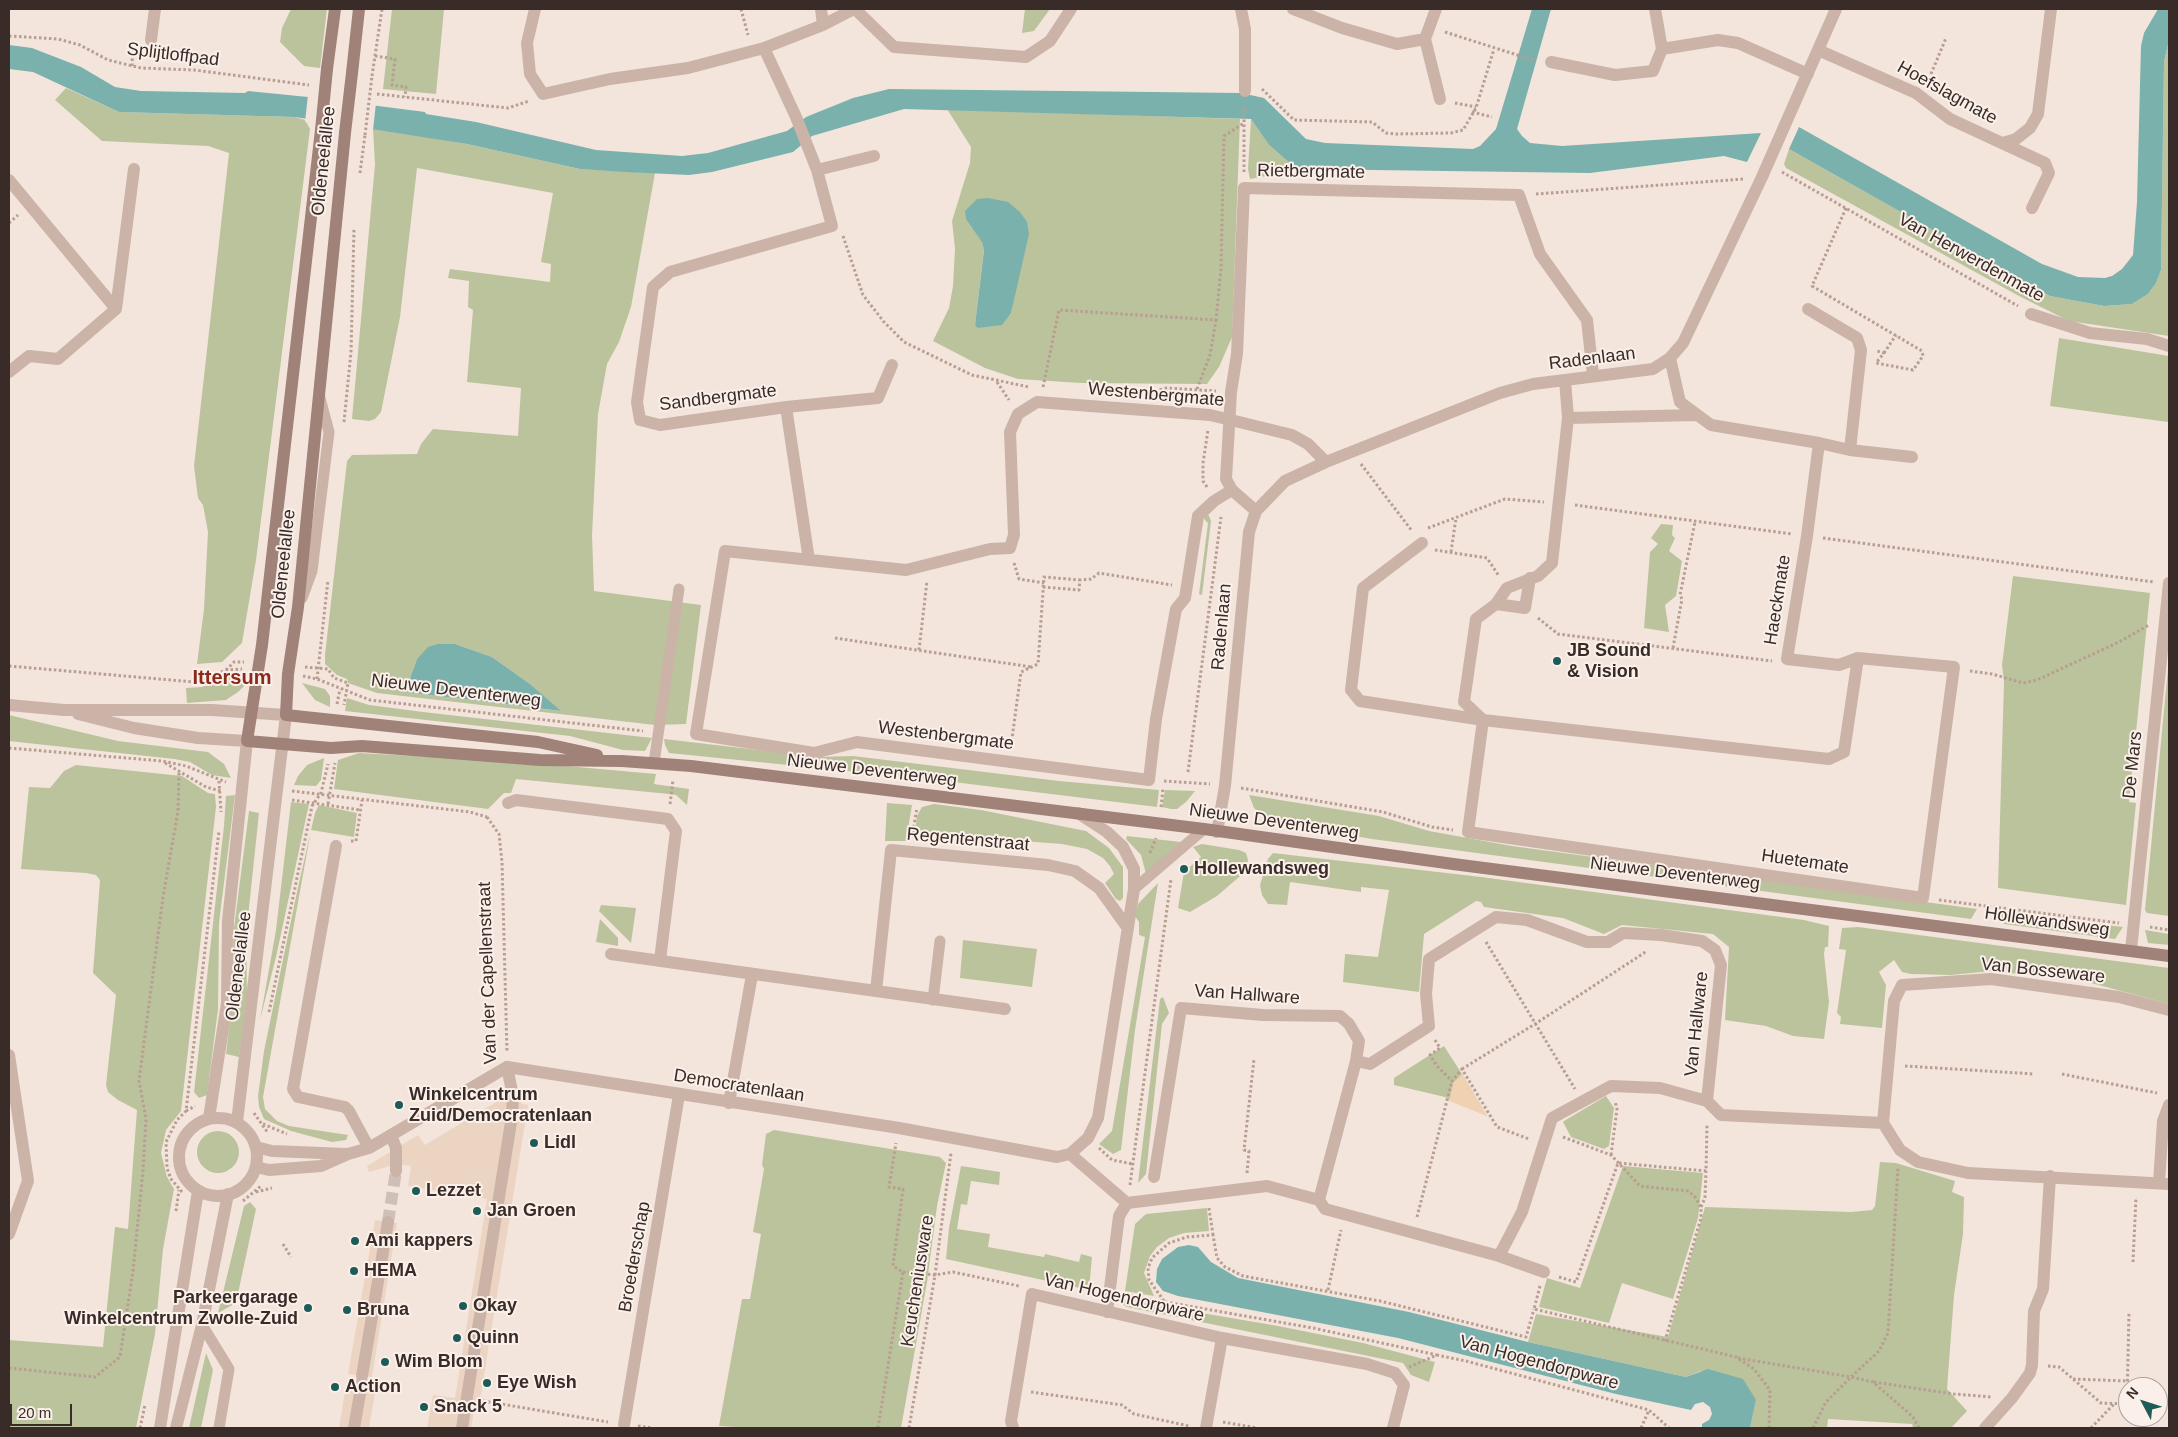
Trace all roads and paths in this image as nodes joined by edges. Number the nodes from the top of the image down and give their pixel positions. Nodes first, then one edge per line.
1 (155, 9) edge
2 (335, 9) edge
3 (359, 9) edge
4 (382, 9) edge
5 (535, 9) edge
6 (741, 9) edge
7 (821, 9) edge
8 (854, 9) edge
9 (1071, 9) edge
10 (1241, 9) edge
11 (1293, 9) edge
12 (1436, 9) edge
13 (1654, 9) edge
14 (1836, 9) edge
15 (2051, 9) edge
16 (823, 25) junction
17 (9, 36) edge
18 (1946, 38) dead end
19 (1425, 39) junction
20 (151, 40) dead end
21 (1494, 49) junction
22 (1662, 49) junction
23 (758, 50) junction
24 (1818, 50) junction
25 (375, 56) junction
26 (1547, 62) joint
27 (1808, 74) junction
28 (1931, 74) dead end
29 (309, 85) dead end
30 (1245, 92) joint
31 (377, 94) dead end
32 (405, 97) junction
33 (1440, 100) dead end
34 (508, 108) dead end
35 (1472, 112) junction
36 (1492, 117) dead end
37 (2004, 144) junction
38 (874, 156) dead end
39 (1768, 164) junction
40 (134, 169) dead end
41 (817, 170) junction
42 (1762, 178) junction
43 (9, 180) edge
44 (359, 180) dead end
45 (1244, 188) junction
46 (1519, 195) junction
47 (1846, 208) junction
48 (2032, 208) dead end
49 (832, 226) junction
50 (354, 227) dead end
51 (116, 309) junction
52 (1808, 309) dead end
53 (2031, 314) joint
54 (1216, 320) junction
55 (1896, 335) junction
56 (1859, 345) junction
57 (2169, 346) edge
58 (1884, 353) junction
59 (1670, 358) junction
60 (892, 365) dead end
61 (9, 372) edge
62 (1593, 375) junction
63 (1565, 380) junction
64 (997, 382) junction
65 (1033, 388) dead end
66 (1197, 389) junction
67 (1047, 390) dead end
68 (1140, 392) dead end
69 (1231, 392) junction
70 (786, 408) junction
71 (1018, 414) junction
72 (1696, 415) junction
73 (1568, 418) junction
74 (1231, 420) junction
75 (344, 430) dead end
76 (1819, 443) junction
77 (1850, 450) junction
78 (1353, 451) junction
79 (1912, 457) dead end
80 (1326, 462) junction
81 (1232, 490) junction
82 (1558, 503) junction
83 (1256, 511) junction
84 (1456, 518) junction
85 (1695, 522) junction
86 (1807, 536) junction
87 (1418, 539) junction
88 (1010, 548) junction
89 (1451, 552) junction
90 (809, 560) junction
91 (929, 565) junction
92 (328, 571) dead end
93 (1530, 578) junction
94 (1080, 580) junction
95 (2169, 583) edge
96 (1043, 585) junction
97 (1186, 587) junction
98 (1507, 588) junction
99 (679, 589) dead end
100 (1496, 604) junction
101 (1525, 608) junction
102 (2166, 617) junction
103 (835, 638) dead end
104 (1673, 648) junction
105 (919, 650) junction
106 (1858, 658) junction
107 (1786, 659) junction
108 (9, 666) edge
109 (1032, 667) junction
110 (318, 668) junction
111 (1954, 669) junction
112 (258, 670) junction
113 (288, 674) junction
114 (317, 679) junction
115 (346, 691) junction
116 (9, 705) edge
117 (64, 710) junction
118 (251, 711) junction
119 (286, 715) junction
120 (1483, 720) junction
121 (658, 733) junction
122 (247, 741) junction
123 (283, 744) junction
124 (162, 761) dead end
125 (622, 761) junction
126 (1009, 761) junction
127 (654, 763) junction
128 (674, 764) junction
129 (179, 773) junction
130 (1149, 780) junction
131 (219, 781) dead end
132 (1226, 786) junction
133 (220, 791) junction
134 (321, 794) dead end
135 (330, 795) dead end
136 (362, 800) dead end
137 (315, 802) junction
138 (508, 803) dead end
139 (328, 804) junction
140 (360, 810) junction
141 (1078, 813) junction
142 (487, 817) dead end
143 (668, 819) junction
144 (1204, 829) junction
145 (1217, 832) junction
146 (1468, 832) junction
147 (336, 846) joint
148 (1172, 875) dead end
149 (1134, 889) junction
150 (1924, 898) junction
151 (1920, 922) joint
152 (2134, 925) junction
153 (1127, 928) junction
154 (1477, 929) junction
155 (1649, 935) junction
156 (940, 941) dead end
157 (2131, 950) junction
158 (611, 954) dead end
159 (2169, 956) edge
160 (660, 960) junction
161 (752, 975) junction
162 (876, 991) junction
163 (933, 1000) junction
164 (1005, 1009) dead end
165 (2169, 1010) edge
166 (267, 1020) dead end
167 (1536, 1024) junction
168 (1427, 1028) junction
169 (9, 1055) edge
170 (1254, 1058) dead end
171 (1356, 1061) junction
172 (1888, 1065) junction
173 (507, 1067) junction
174 (1462, 1069) junction
175 (2034, 1074) dead end
176 (2062, 1074) dead end
177 (1452, 1081) junction
178 (1611, 1086) junction
179 (2160, 1094) dead end
180 (678, 1095) junction
181 (213, 1100) junction
182 (1707, 1101) junction
183 (1583, 1102) junction
184 (730, 1103) junction
185 (241, 1104) junction
186 (2169, 1105) edge
187 (186, 1111) junction
188 (209, 1118) junction
189 (1552, 1118) junction
190 (237, 1122) junction
191 (1883, 1123) junction
192 (899, 1128) junction
193 (391, 1135) junction
194 (955, 1138) junction
195 (1088, 1138) junction
196 (1544, 1145) junction
197 (256, 1147) junction
198 (369, 1148) junction
199 (1900, 1150) junction
200 (272, 1151) junction
201 (348, 1154) junction
202 (1070, 1154) junction
203 (1611, 1155) junction
204 (1618, 1163) junction
205 (1133, 1164) junction
206 (256, 1167) junction
207 (270, 1170) junction
208 (396, 1171) tunnel mouth
209 (1706, 1171) junction
210 (2050, 1176) junction
211 (1154, 1177) dead end
212 (2136, 1182) junction
213 (2164, 1184) edge
214 (1246, 1189) junction
215 (1208, 1194) junction
216 (198, 1197) junction
217 (227, 1200) junction
218 (1319, 1200) junction
219 (1127, 1203) junction
220 (1701, 1207) junction
221 (388, 1222) tunnel mouth
222 (1342, 1224) dead end
223 (1413, 1233) junction
224 (9, 1234) edge
225 (1213, 1235) junction
226 (283, 1244) dead end
227 (1499, 1256) junction
228 (291, 1257) dead end
229 (2133, 1262) dead end
230 (903, 1272) junction
231 (1544, 1272) junction
232 (934, 1276) junction
233 (1328, 1290) junction
234 (1110, 1292) junction
235 (1032, 1294) junction
236 (1164, 1301) junction
237 (1534, 1309) junction
238 (1107, 1312) junction
239 (2129, 1312) dead end
240 (202, 1325) junction
241 (1222, 1338) junction
242 (1665, 1341) junction
243 (1436, 1355) junction
244 (1736, 1357) junction
245 (2032, 1365) junction
246 (9, 1368) edge
247 (1395, 1373) junction
248 (1851, 1377) junction
249 (2127, 1377) edge
250 (2073, 1379) junction
251 (2118, 1381) edge
252 (1874, 1382) junction
253 (1016, 1389) junction
254 (2012, 1398) junction
255 (472, 1399) junction
256 (2114, 1404) junction
257 (2118, 1404) edge
258 (1649, 1410) junction
259 (624, 1425) junction
260 (1204, 1425) edge
261 (160, 1428) edge
262 (176, 1428) edge
263 (219, 1428) edge
264 (354, 1428) edge
265 (462, 1428) edge
266 (653, 1428) edge
267 (878, 1428) edge
268 (909, 1428) edge
269 (1013, 1428) edge
270 (1257, 1428) edge
271 (1393, 1428) edge
272 (1641, 1428) edge
273 (1669, 1428) edge
274 (1769, 1428) edge
275 (1813, 1428) edge
276 (1918, 1428) edge
277 (1985, 1428) edge
278 (2091, 1428) edge

1 - 20 street
2 - 112 main road, Oldeneelallee, bridge
3 - 113 main road, Oldeneelallee, bridge
4 - 25 path, Oldeneelallee
5 - 23 street
6 - 23 path
7 - 16 street
8 - 9 street
8 - 16 street
10 - 30 street
11 - 19 street
12 - 19 street
13 - 22 street
14 - 24 street
15 - 37 street, Hoefslagmate
16 - 23 street
17 - 29 path, Splijtloffpad
18 - 28 path
19 - 21 path
19 - 33 street
21 - 26 path
21 - 35 path
22 - 26 street
22 - 27 street
23 - 41 street
24 - 27 street
24 - 37 street, Hoefslagmate
25 - 32 path
25 - 44 path, Oldeneelallee, bridge
27 - 39 street, Radenlaan
30 - 35 path
31 - 32 path
32 - 34 path
35 - 36 path
37 - 48 street, Hoefslagmate
38 - 41 street
39 - 42 street, Radenlaan
39 - 47 path, Van Herwerdenmate
40 - 51 street
41 - 49 street
42 - 46 path
42 - 59 street, Radenlaan
43 - 51 street
45 - 46 street, Rietbergmate
45 - 54 path
45 - 69 street, Rietbergmate
46 - 62 street
47 - 53 path, Van Herwerdenmate
47 - 55 path
49 - 64 path
49 - 70 street, Sandbergmate
50 - 75 path
51 - 61 street
52 - 56 street
53 - 57 street, Van Herwerdenmate
54 - 66 path
54 - 67 path
55 - 58 path
55 - 58 path
56 - 58 path
56 - 77 street
59 - 62 street, Radenlaan
59 - 72 street
60 - 70 street, Sandbergmate
62 - 63 street, Radenlaan
63 - 73 street
63 - 78 street, Radenlaan
64 - 65 path
64 - 71 path
66 - 68 path
66 - 69 path
69 - 74 street, Rietbergmate
70 - 90 street
71 - 74 street, Westenbergmate
71 - 88 street
72 - 73 street
72 - 76 street
73 - 82 street
74 - 80 street
74 - 81 street, Westenbergmate
76 - 77 street
76 - 86 street, Haeckmate
77 - 79 street
78 - 80 street, Radenlaan
78 - 87 path
80 - 83 street, Radenlaan
81 - 83 street
81 - 97 street
82 - 84 path
82 - 85 path
82 - 93 street
83 - 132 street, Radenlaan
84 - 87 path
84 - 89 path
85 - 86 path
85 - 104 path
86 - 95 path
86 - 107 street, Haeckmate
87 - 89 path
87 - 120 street
88 - 91 street, Westenbergmate
88 - 96 path
89 - 98 path
90 - 91 street, Westenbergmate
90 - 126 street, Westenbergmate
91 - 105 path
92 - 110 path
93 - 98 street
93 - 101 street
94 - 96 path
94 - 96 path
94 - 97 path
95 - 102 street, De Mars
96 - 109 path
97 - 130 street
98 - 100 street
99 - 121 lane
100 - 101 street
100 - 120 street
101 - 104 path
102 - 111 path
102 - 152 street, De Mars
103 - 105 path
104 - 107 path
105 - 109 path
106 - 107 street, Haeckmate
106 - 111 street
106 - 120 street
108 - 112 path
109 - 126 path
110 - 114 path
110 - 115 path
111 - 150 street
112 - 118 main road, Oldeneelallee
113 - 114 path, Nieuwe Deventerweg
113 - 119 main road, Oldeneelallee
114 - 115 path, Nieuwe Deventerweg
115 - 121 path, Nieuwe Deventerweg
116 - 117 street, Nieuwe Deventerweg
117 - 118 street, Nieuwe Deventerweg
117 - 122 street, Nieuwe Deventerweg
118 - 119 street, Nieuwe Deventerweg
118 - 122 main road, Oldeneelallee
119 - 123 street, Oldeneelallee
119 - 125 main road, Nieuwe Deventerweg
120 - 146 street
121 - 127 lane
122 - 123 main road, Nieuwe Deventerweg
122 - 181 street, Oldeneelallee
123 - 125 main road, Nieuwe Deventerweg
123 - 185 street, Oldeneelallee
124 - 129 path
125 - 127 main road, Nieuwe Deventerweg
126 - 130 street, Westenbergmate
127 - 128 main road, Nieuwe Deventerweg
128 - 141 main road, Nieuwe Deventerweg
128 - 143 path
129 - 133 path
129 - 246 path
130 - 132 path
131 - 133 path
132 - 145 street, Radenlaan
132 - 146 path
133 - 187 path
134 - 137 path
135 - 139 path
136 - 140 path
137 - 139 path
137 - 166 path
138 - 143 street
139 - 140 path
140 - 147 path
141 - 144 main road, Nieuwe Deventerweg
141 - 149 street
142 - 173 path, Van der Capellenstraat
143 - 160 street
144 - 145 main road, Nieuwe Deventerweg
144 - 149 lane
145 - 151 main road, Nieuwe Deventerweg
146 - 150 street, Huetemate
147 - 198 street
148 - 205 path
149 - 153 street
150 - 152 path, Hollewandsweg
151 - 157 main road, Hollewandsweg
152 - 157 street, De Mars
153 - 162 street, Regentenstraat
153 - 195 street
154 - 155 street, Van Hallware
154 - 167 path
154 - 168 street, Van Hallware
155 - 167 path
155 - 182 street, Van Hallware
156 - 163 lane
157 - 159 main road, Hollewandsweg
158 - 160 street
160 - 161 street
161 - 162 street
161 - 184 street
162 - 163 street
163 - 164 street
165 - 172 street, Van Bosseware
167 - 174 path
167 - 183 path
168 - 171 street
168 - 177 path
169 - 224 street
170 - 214 path
171 - 211 street, Van Hallware
171 - 218 street, Van Hallware
172 - 175 path
172 - 191 street, Van Bosseware
173 - 180 street, Democratenlaan
173 - 193 street
173 - 255 street, Van der Capellenstraat
174 - 177 path
174 - 196 path
176 - 179 path
177 - 223 path
178 - 182 street, Van Hallware
178 - 183 street
178 - 203 path
180 - 184 street, Democratenlaan
180 - 259 street, Broederschap
181 - 187 path
181 - 188 street, Oldeneelallee
182 - 191 street
182 - 209 path
183 - 189 street
184 - 192 street, Democratenlaan
185 - 190 street, Oldeneelallee
185 - 200 path
186 - 213 street
187 - 216 path
188 - 190 street
188 - 216 street
189 - 196 street
189 - 203 path
190 - 197 street
191 - 199 street
192 - 194 street, Democratenlaan
192 - 230 path
193 - 198 street
193 - 208 street
194 - 202 street, Democratenlaan
194 - 232 path, Keucheniusware
195 - 202 street
195 - 205 path
196 - 227 street
197 - 200 street
197 - 206 street
198 - 201 street
199 - 210 street
199 - 248 path
200 - 201 street
201 - 207 street
202 - 219 street
203 - 204 path
204 - 209 path
204 - 220 path
204 - 231 path
205 - 219 path
206 - 207 street
206 - 217 street
207 - 217 path
209 - 220 path
210 - 212 street
210 - 245 street
212 - 213 street
212 - 229 path
214 - 215 street
214 - 218 street
215 - 219 street
215 - 225 path
216 - 217 street
216 - 261 street
217 - 240 street
218 - 223 street
219 - 234 street
220 - 242 path
221 - 264 street
222 - 233 path
223 - 227 street
225 - 233 path
225 - 236 path
226 - 228 path
227 - 231 street
230 - 232 path
230 - 267 path
231 - 237 path
232 - 235 path
232 - 268 path, Keucheniusware
233 - 237 path
234 - 236 path
234 - 238 street
235 - 238 street, Van Hogendorpware
235 - 253 street, Van Hogendorpware
236 - 243 path
237 - 242 path
238 - 241 street, Van Hogendorpware
239 - 249 path
240 - 262 street
240 - 263 lane
241 - 247 street, Van Hogendorpware
241 - 260 street, Van Hogendorpware
242 - 244 path
243 - 247 path, Van Hogendorpware
243 - 258 path, Van Hogendorpware
244 - 248 path
244 - 274 path
245 - 250 path
245 - 254 street
247 - 271 street
248 - 252 path
248 - 275 path
250 - 251 path
250 - 256 path
252 - 254 path
252 - 276 path
253 - 260 path
253 - 269 street, Van Hogendorpware
254 - 277 street
255 - 259 path
255 - 265 street, Van der Capellenstraat
256 - 257 path
256 - 278 path
258 - 272 path
258 - 273 path, Van Hogendorpware
259 - 266 path
260 - 270 path

